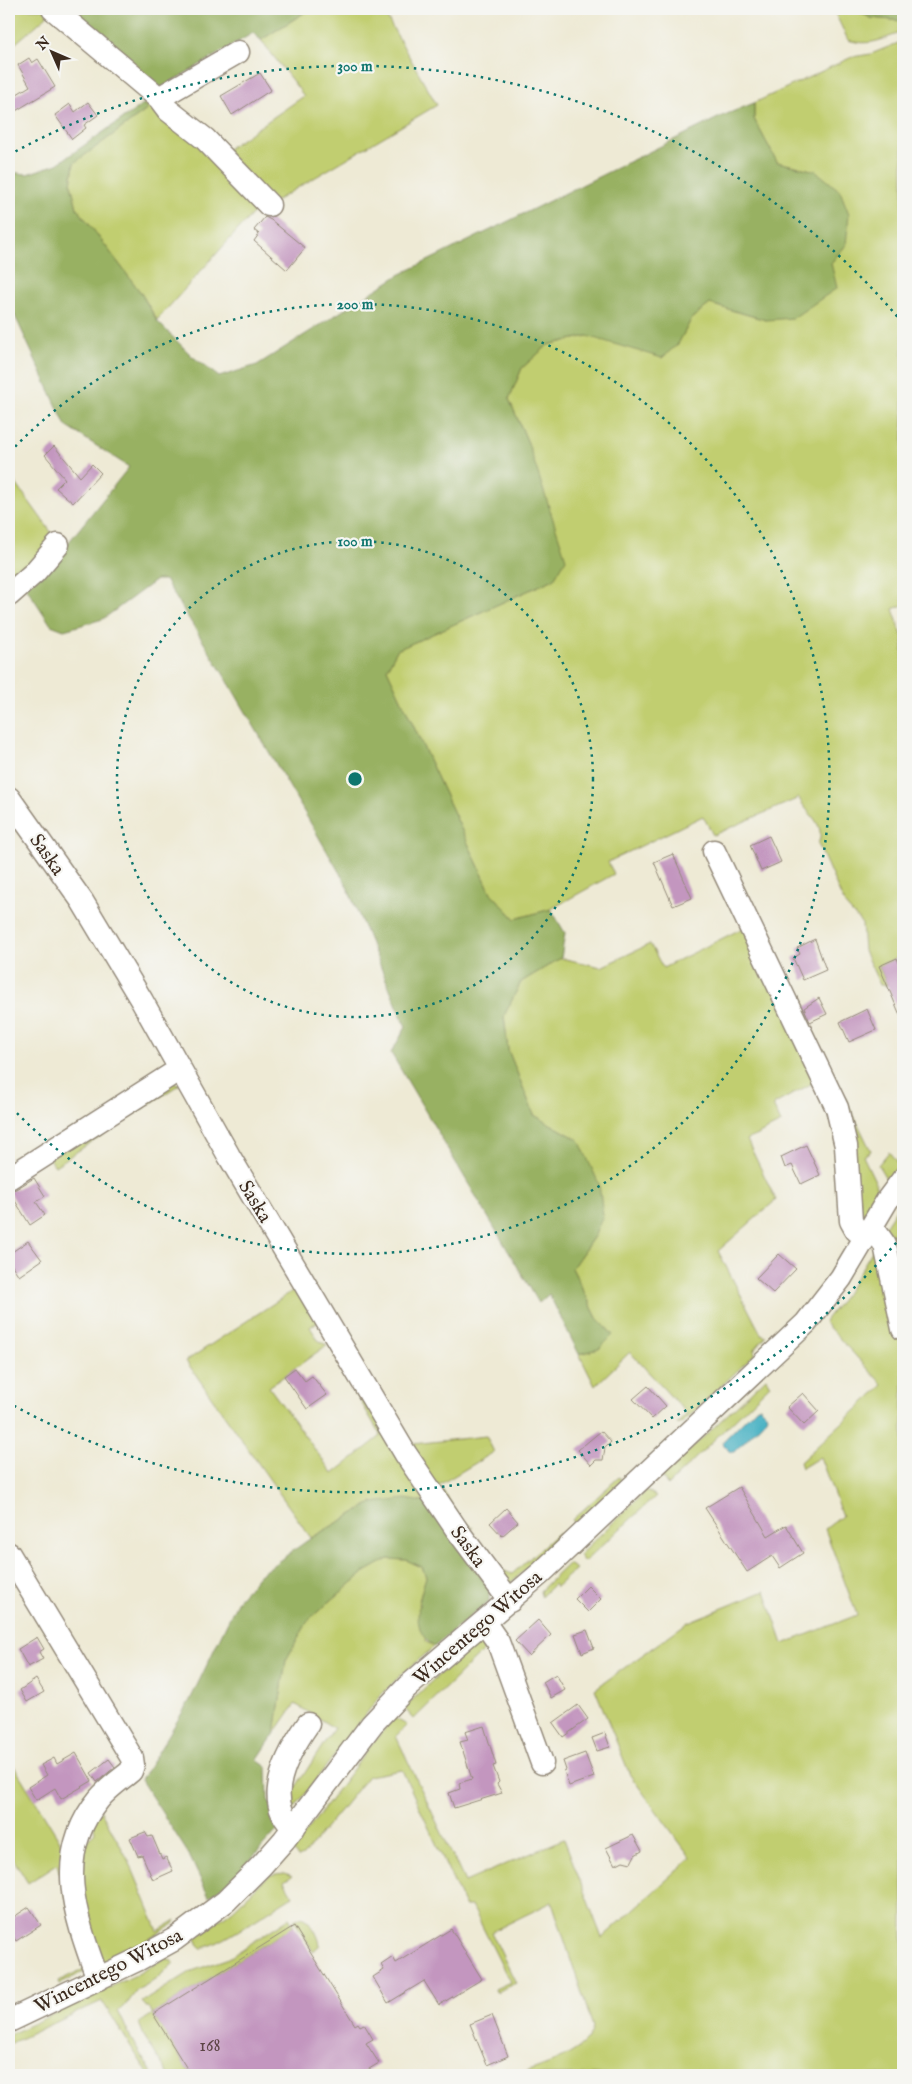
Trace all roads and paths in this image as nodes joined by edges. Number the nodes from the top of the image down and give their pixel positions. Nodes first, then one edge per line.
1 (53, 9) edge
2 (238, 52) dead end
3 (159, 98) junction
4 (269, 204) dead end
5 (58, 545) dead end
6 (9, 596) edge
7 (9, 798) edge
8 (714, 851) dead end
9 (180, 1069) junction
10 (9, 1178) edge
11 (903, 1179) edge
12 (867, 1233) junction
13 (903, 1329) edge
14 (9, 1554) edge
15 (510, 1601) junction
16 (484, 1622) junction
17 (308, 1724) dead end
18 (542, 1763) dead end
19 (294, 1828) junction
20 (98, 1979) junction
21 (9, 2021) edge

1 - 3 street
2 - 3 street
3 - 4 street
5 - 6 street
7 - 9 street, Saska
8 - 12 street
9 - 10 street
9 - 15 street, Saska
11 - 12 street, Wincentego Witosa
12 - 13 street
12 - 15 street, Wincentego Witosa
14 - 20 street
15 - 16 street, Wincentego Witosa
16 - 18 street
16 - 19 street, Wincentego Witosa
17 - 19 street
19 - 20 street, Wincentego Witosa
20 - 21 street, Wincentego Witosa

